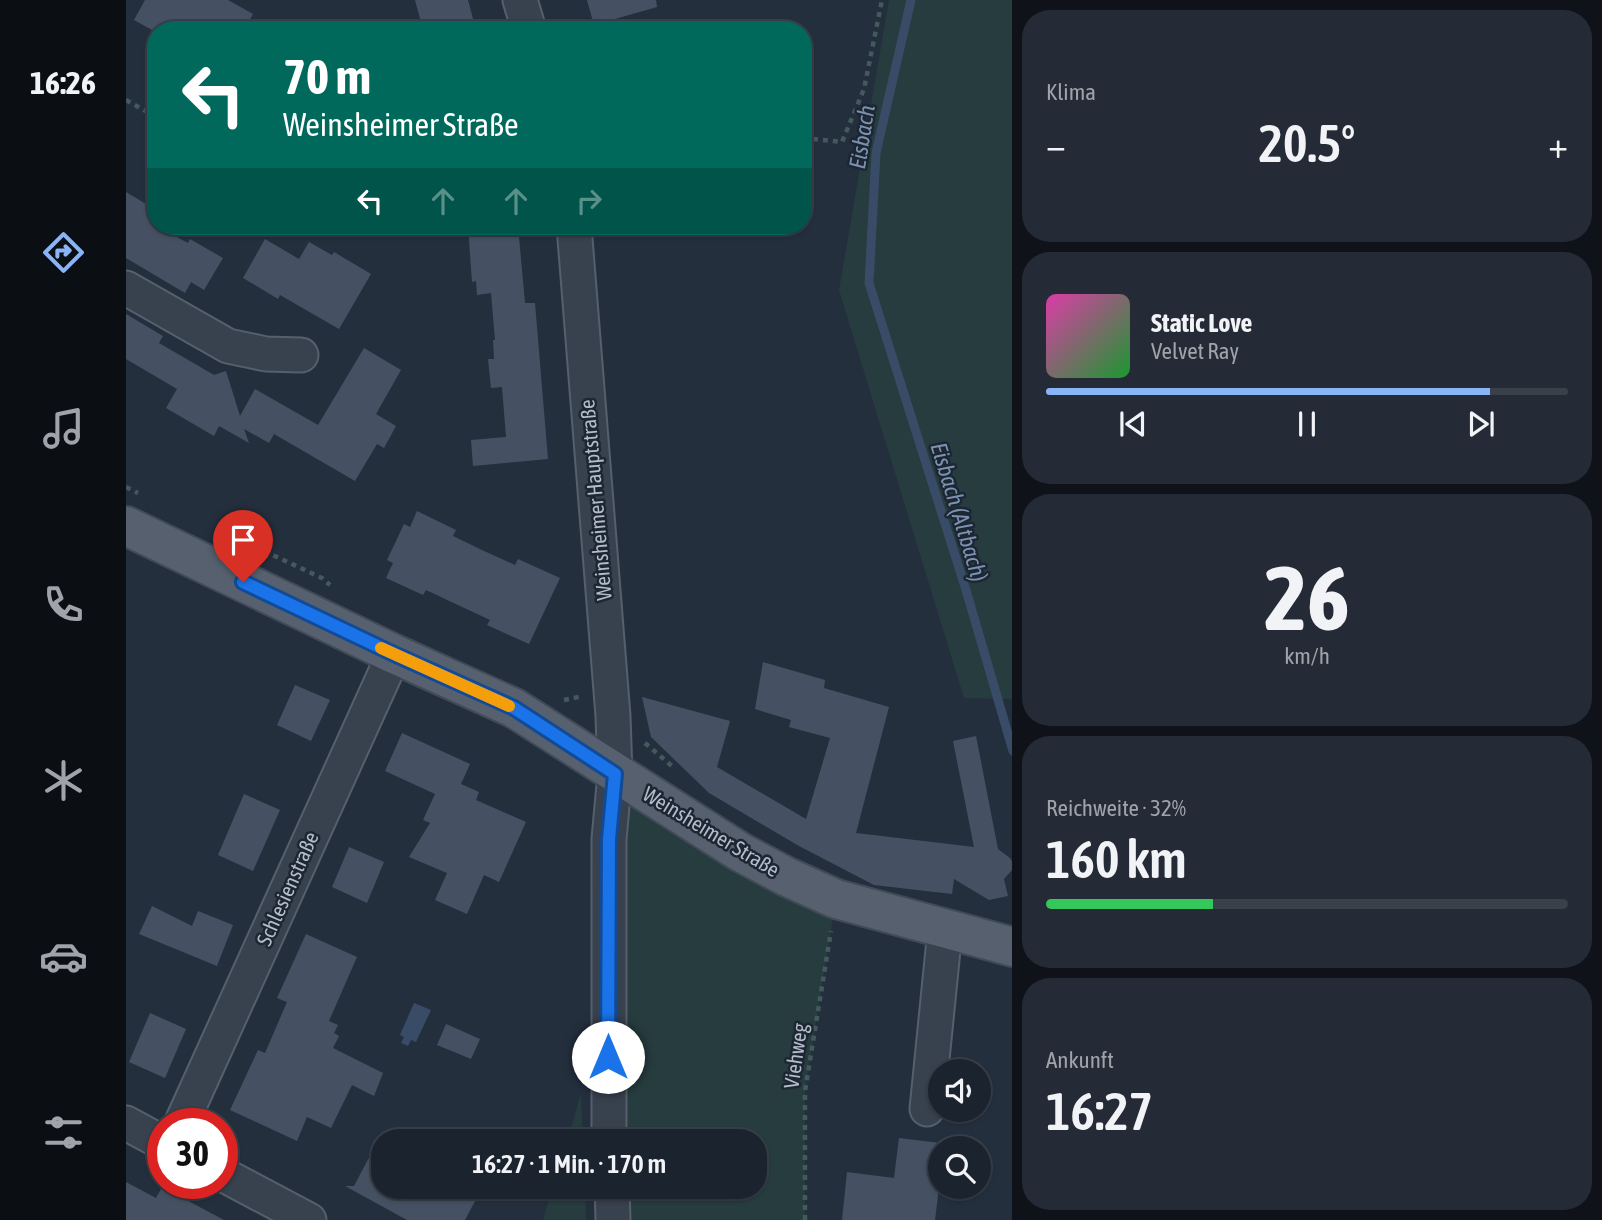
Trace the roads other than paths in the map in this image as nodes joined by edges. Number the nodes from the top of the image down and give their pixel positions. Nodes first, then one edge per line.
1 (520, 0) edge
2 (526, 21) edge
3 (575, 235) edge
4 (126, 288) edge
5 (301, 355) dead end
6 (126, 526) edge
7 (394, 654) junction
8 (615, 774) junction
9 (945, 930) junction
10 (1012, 947) edge
11 (188, 1108) edge
12 (927, 1110) dead end
13 (126, 1123) edge
14 (609, 1129) edge
15 (147, 1134) edge
16 (238, 1182) edge
17 (612, 1199) edge
18 (309, 1220) edge
19 (613, 1220) edge

1 - 2 street
3 - 8 street, Weinsheimer Hauptstraße
4 - 5 street
6 - 7 main road, Weinsheimer Straße
7 - 8 main road, Weinsheimer Straße
7 - 11 street, Schlesienstraße
8 - 9 main road, Weinsheimer Straße
8 - 14 street, Weinsheimer Hauptstraße
9 - 10 main road, Weinsheimer Straße
9 - 12 street
13 - 15 street
16 - 18 street
17 - 19 street

